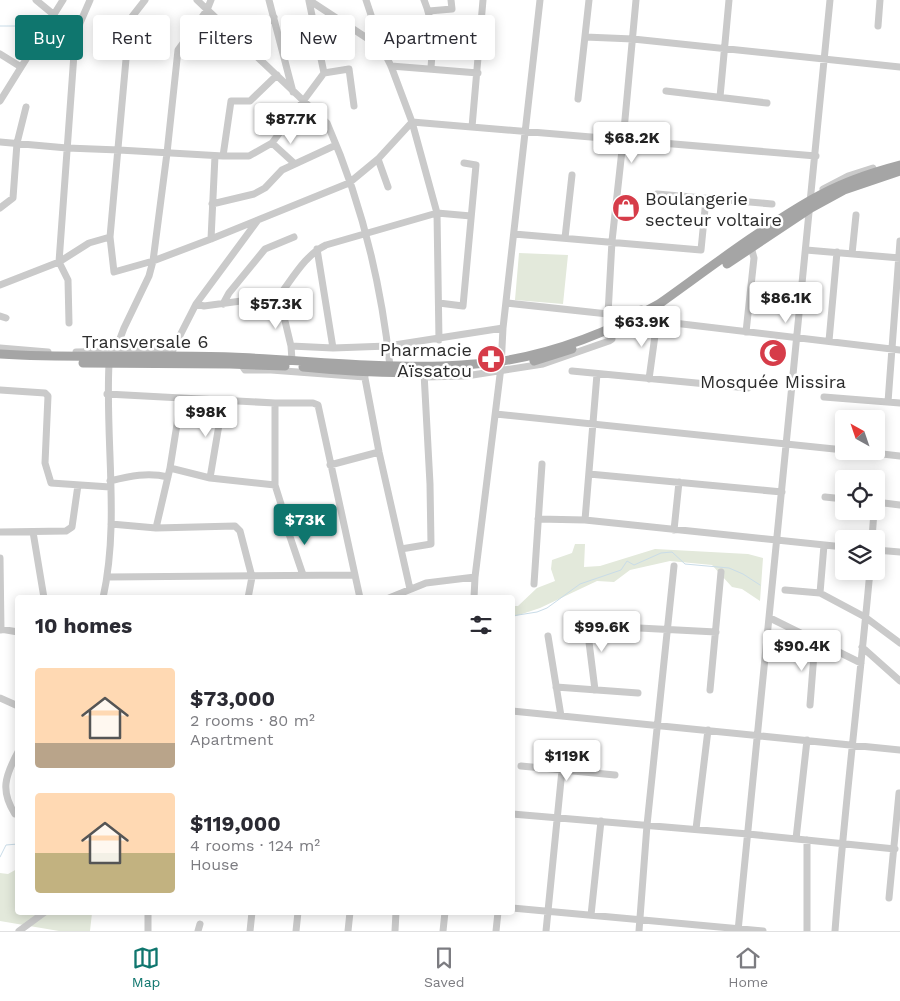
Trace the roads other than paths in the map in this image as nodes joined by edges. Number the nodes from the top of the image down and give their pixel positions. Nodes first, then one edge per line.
1 (36, 0) edge
2 (63, 0) edge
3 (90, 0) edge
4 (145, 0) edge
5 (197, 0) edge
6 (211, 0) edge
7 (269, 0) edge
8 (366, 0) edge
9 (424, 0) edge
10 (451, 0) edge
11 (483, 0) edge
12 (540, 0) edge
13 (589, 0) edge
14 (636, 0) edge
15 (729, 0) edge
16 (830, 0) edge
17 (880, 0) edge
18 (309, 1) edge
19 (207, 10) junction
20 (429, 11) junction
21 (54, 14) junction
22 (212, 15) edge
23 (371, 15) edge
24 (274, 18) junction
25 (271, 21) edge
26 (878, 26) dead end
27 (365, 37) edge
28 (585, 37) junction
29 (632, 39) junction
30 (726, 49) junction
31 (0, 54) edge
32 (826, 59) junction
33 (261, 60) edge
34 (388, 60) edge
35 (391, 66) junction
36 (21, 67) junction
37 (900, 67) edge
38 (431, 68) junction
39 (324, 73) junction
40 (478, 73) junction
41 (277, 75) junction
42 (666, 91) dead end
43 (293, 92) junction
44 (720, 97) junction
45 (578, 99) dead end
46 (0, 101) edge
47 (303, 101) junction
48 (767, 103) dead end
49 (354, 106) dead end
50 (26, 107) dead end
51 (412, 122) junction
52 (472, 127) junction
53 (526, 132) junction
54 (623, 140) junction
55 (0, 142) edge
56 (17, 144) junction
57 (272, 144) junction
58 (336, 145) junction
59 (67, 148) junction
60 (119, 150) junction
61 (167, 153) junction
62 (219, 156) junction
63 (816, 156) junction
64 (378, 159) junction
65 (900, 161) edge
66 (464, 163) dead end
67 (295, 164) junction
68 (900, 164) edge
69 (900, 171) edge
70 (572, 175) dead end
71 (349, 183) junction
72 (388, 187) dead end
73 (657, 194) dead end
74 (706, 199) junction
75 (811, 200) junction
76 (212, 204) junction
77 (772, 204) dead end
78 (0, 208) edge
79 (437, 213) junction
80 (856, 214) dead end
81 (471, 216) junction
82 (258, 220) junction
83 (367, 234) junction
84 (514, 234) junction
85 (294, 237) dead end
86 (110, 238) junction
87 (565, 238) junction
88 (211, 239) junction
89 (612, 241) junction
90 (900, 241) edge
91 (752, 247) junction
92 (317, 249) junction
93 (806, 250) junction
94 (837, 252) junction
95 (852, 254) junction
96 (899, 258) edge
97 (153, 261) junction
98 (59, 262) junction
99 (0, 285) edge
100 (279, 296) junction
101 (439, 303) junction
102 (507, 303) junction
103 (196, 304) junction
104 (223, 304) junction
105 (660, 309) junction
106 (608, 314) junction
107 (657, 321) junction
108 (70, 323) dead end
109 (503, 328) junction
110 (610, 328) junction
111 (746, 332) junction
112 (798, 336) junction
113 (439, 340) junction
114 (829, 341) junction
115 (291, 346) junction
116 (388, 346) junction
117 (0, 348) edge
118 (333, 348) junction
119 (891, 348) junction
120 (900, 350) edge
121 (12, 352) junction
122 (171, 353) junction
123 (0, 354) edge
124 (113, 357) junction
125 (0, 360) edge
126 (295, 366) junction
127 (390, 366) junction
128 (501, 367) junction
129 (572, 371) dead end
130 (597, 374) junction
131 (364, 375) junction
132 (424, 375) junction
133 (649, 379) junction
134 (748, 388) dead end
135 (0, 390) edge
136 (108, 394) junction
137 (824, 397) dead end
138 (181, 399) junction
139 (223, 401) junction
140 (888, 402) junction
141 (275, 403) junction
142 (900, 403) edge
143 (496, 414) junction
144 (593, 424) junction
145 (787, 444) junction
146 (835, 449) edge
147 (379, 452) junction
148 (885, 454) edge
149 (900, 456) edge
150 (542, 464) dead end
151 (330, 465) junction
152 (170, 468) junction
153 (589, 474) junction
154 (168, 477) junction
155 (210, 478) junction
156 (679, 482) junction
157 (110, 484) junction
158 (78, 485) junction
159 (275, 485) junction
160 (782, 492) junction
161 (825, 497) dead end
162 (835, 498) edge
163 (885, 503) edge
164 (900, 505) edge
165 (280, 511) dead end
166 (538, 519) junction
167 (585, 520) junction
168 (111, 524) junction
169 (286, 525) dead end
170 (156, 528) junction
171 (674, 530) junction
172 (0, 532) edge
173 (34, 532) junction
174 (777, 540) junction
175 (824, 545) junction
176 (835, 546) edge
177 (401, 549) junction
178 (885, 551) edge
179 (900, 552) edge
180 (0, 558) edge
181 (674, 566) dead end
182 (721, 572) dead end
183 (303, 575) junction
184 (354, 575) junction
185 (108, 577) junction
186 (252, 577) junction
187 (476, 577) junction
188 (869, 580) edge
189 (534, 584) dead end
190 (410, 589) junction
191 (785, 590) dead end
192 (820, 593) junction
193 (44, 595) edge
194 (104, 595) edge
195 (249, 595) edge
196 (359, 595) edge
197 (396, 595) edge
198 (474, 595) edge
199 (586, 618) dead end
200 (770, 618) junction
201 (865, 618) junction
202 (639, 628) dead end
203 (1, 630) edge
204 (669, 630) junction
205 (15, 632) edge
206 (716, 632) junction
207 (548, 636) dead end
208 (815, 641) junction
209 (900, 643) edge
210 (862, 647) junction
211 (861, 663) junction
212 (900, 681) edge
213 (556, 687) junction
214 (595, 690) junction
215 (710, 690) dead end
216 (638, 693) dead end
217 (0, 698) edge
218 (15, 705) edge
219 (810, 705) dead end
220 (515, 712) edge
221 (561, 716) junction
222 (659, 726) junction
223 (708, 730) junction
224 (758, 735) junction
225 (807, 740) junction
226 (853, 745) junction
227 (900, 750) edge
228 (15, 758) edge
229 (521, 766) dead end
230 (562, 770) junction
231 (615, 775) dead end
232 (899, 793) dead end
233 (15, 814) edge
234 (515, 814) edge
235 (557, 818) junction
236 (601, 821) junction
237 (648, 825) junction
238 (696, 829) junction
239 (748, 834) junction
240 (796, 839) junction
241 (806, 840) junction
242 (841, 843) junction
243 (895, 849) junction
244 (889, 898) dead end
245 (515, 908) edge
246 (548, 912) junction
247 (41, 915) edge
248 (148, 915) edge
249 (252, 915) edge
250 (298, 915) edge
251 (350, 915) edge
252 (396, 915) edge
253 (445, 915) edge
254 (498, 915) edge
255 (591, 916) junction
256 (640, 920) junction
257 (738, 930) edge
258 (19, 931) edge
259 (148, 931) edge
260 (250, 931) edge
261 (296, 931) edge
262 (348, 931) edge
263 (395, 931) edge
264 (443, 931) edge
265 (496, 931) edge
266 (546, 931) edge
267 (639, 931) edge
268 (763, 931) edge
269 (806, 931) edge
270 (835, 931) edge

1 - 21 street
2 - 21 street
3 - 59 street
4 - 60 street
5 - 19 street
6 - 19 street
7 - 24 street
8 - 23 street
9 - 20 street
10 - 20 street
11 - 40 street
12 - 53 street
13 - 28 street
14 - 29 street
15 - 30 street
16 - 32 street
17 - 26 street
18 - 27 street
18 - 39 street
19 - 22 street
19 - 61 street
20 - 38 street
21 - 36 street
24 - 25 street
24 - 43 street
28 - 29 street
28 - 45 street
29 - 30 street
29 - 54 street
30 - 32 street
30 - 44 street
31 - 36 street
32 - 37 street
32 - 63 street
33 - 41 street
34 - 35 street
35 - 38 street
35 - 51 street
36 - 46 street
38 - 40 street
39 - 47 street
39 - 49 street
40 - 52 street
41 - 43 street
41 - 62 street
42 - 44 street
43 - 47 street
44 - 48 street
47 - 57 street
47 - 58 street
50 - 56 street
51 - 52 street
51 - 64 street
51 - 79 street
52 - 53 street
53 - 54 street
53 - 84 street
54 - 63 street
54 - 89 street
55 - 56 street
56 - 59 street
56 - 78 street
57 - 62 street
57 - 67 street
58 - 67 street
58 - 71 street
59 - 60 street
59 - 98 street
60 - 61 street
60 - 86 street
61 - 62 street
61 - 97 street
62 - 76 street
63 - 75 street
64 - 71 street
64 - 72 street
65 - 75 street
66 - 81 street
67 - 76 street
68 - 75 main road, Transversale 6
69 - 75 main road, Transversale 6
70 - 87 street
71 - 82 street
71 - 83 street
73 - 74 street
74 - 77 street
74 - 89 street
75 - 91 main road, Transversale 6
75 - 93 street
75 - 110 main road, Transversale 6
76 - 88 street
79 - 81 street
79 - 83 street
79 - 101 street
80 - 95 street
81 - 101 street
82 - 88 street
82 - 103 street
83 - 92 street
83 - 116 street
84 - 87 street
84 - 102 street
85 - 104 street
86 - 97 street
86 - 98 street
87 - 89 street
88 - 97 street
89 - 106 street
90 - 96 street
91 - 105 main road, Transversale 6
91 - 111 street
92 - 100 street
92 - 118 street
93 - 94 street
93 - 112 street
94 - 95 street
94 - 114 street
95 - 96 street
96 - 119 street
97 - 124 street
98 - 99 street
98 - 108 street
100 - 104 street
100 - 115 street
101 - 113 street
102 - 106 street
102 - 109 street
103 - 104 street
103 - 122 street
105 - 107 street
105 - 110 main road, Transversale 6
106 - 110 street
107 - 111 street
107 - 133 street
109 - 113 street
109 - 128 street
110 - 128 main road, Transversale 6
110 - 128 main road, Transversale 6
111 - 112 street
112 - 114 street
112 - 145 street
113 - 116 street
114 - 119 street
115 - 118 street
115 - 126 street
116 - 118 street
116 - 127 street
117 - 121 street
119 - 120 street
119 - 140 street
121 - 123 main road, Transversale 6
121 - 124 main road, Transversale 6
122 - 124 main road, Transversale 6
122 - 126 main road, Transversale 6
124 - 125 main road, Transversale 6
124 - 126 main road, Transversale 6
124 - 136 street
126 - 127 main road, Transversale 6
126 - 131 main road, Transversale 6
127 - 128 main road, Transversale 6
128 - 132 main road, Transversale 6
128 - 143 street
129 - 130 street
130 - 133 street
130 - 144 street
131 - 132 main road, Transversale 6
131 - 147 street
132 - 177 street
133 - 134 street
135 - 158 street
136 - 138 street
136 - 157 street
137 - 140 street
138 - 139 street
138 - 152 street
139 - 141 street
139 - 155 street
140 - 142 street
141 - 151 street
141 - 159 street
143 - 144 street
143 - 187 street
144 - 145 street
144 - 153 street
145 - 146 street
145 - 160 street
147 - 151 street
147 - 177 street
148 - 149 street
150 - 166 street
151 - 184 street
152 - 154 street
152 - 155 street
153 - 156 street
153 - 167 street
154 - 157 street
154 - 170 street
155 - 159 street
156 - 160 street
156 - 171 street
157 - 158 street
157 - 168 street
158 - 173 street
159 - 165 street
160 - 174 street
161 - 162 street
163 - 164 street
166 - 167 street
166 - 189 street
167 - 171 street
168 - 170 street
168 - 185 street
169 - 183 street
170 - 186 street
171 - 174 street
172 - 173 street
173 - 193 street
174 - 175 street
174 - 200 street
175 - 176 street
175 - 192 street
177 - 190 street
178 - 179 street
180 - 203 street
181 - 204 street
182 - 206 street
183 - 184 street
183 - 186 street
184 - 196 street
185 - 186 street
185 - 194 street
186 - 195 street
187 - 190 street
187 - 198 street
188 - 201 street
190 - 197 street
191 - 192 street
192 - 201 street
199 - 214 street
200 - 208 street
200 - 224 street
201 - 209 street
201 - 210 street
202 - 204 street
203 - 205 street
204 - 206 street
204 - 222 street
206 - 215 street
207 - 213 street
208 - 211 street
208 - 219 street
210 - 211 street
210 - 212 street
211 - 226 street
213 - 214 street
213 - 221 street
214 - 216 street
217 - 218 street
220 - 221 street
221 - 222 street
222 - 223 street
222 - 237 street
223 - 224 street
223 - 238 street
224 - 225 street
224 - 239 street
225 - 226 street
225 - 240 street
226 - 227 street
226 - 242 street
228 - 233 street
229 - 230 street
230 - 231 street
230 - 235 street
232 - 243 street
234 - 235 street
235 - 236 street
235 - 246 street
236 - 237 street
236 - 255 street
237 - 238 street
237 - 256 street
238 - 239 street
239 - 240 street
239 - 257 street
240 - 241 street
241 - 242 street
241 - 269 street
242 - 243 street
242 - 270 street
243 - 244 street
245 - 246 street
246 - 255 street
246 - 266 street
247 - 258 street
248 - 259 street
249 - 260 street
250 - 261 street
251 - 262 street
252 - 263 street
253 - 264 street
254 - 265 street
255 - 256 street
256 - 257 street
256 - 267 street
257 - 268 street

